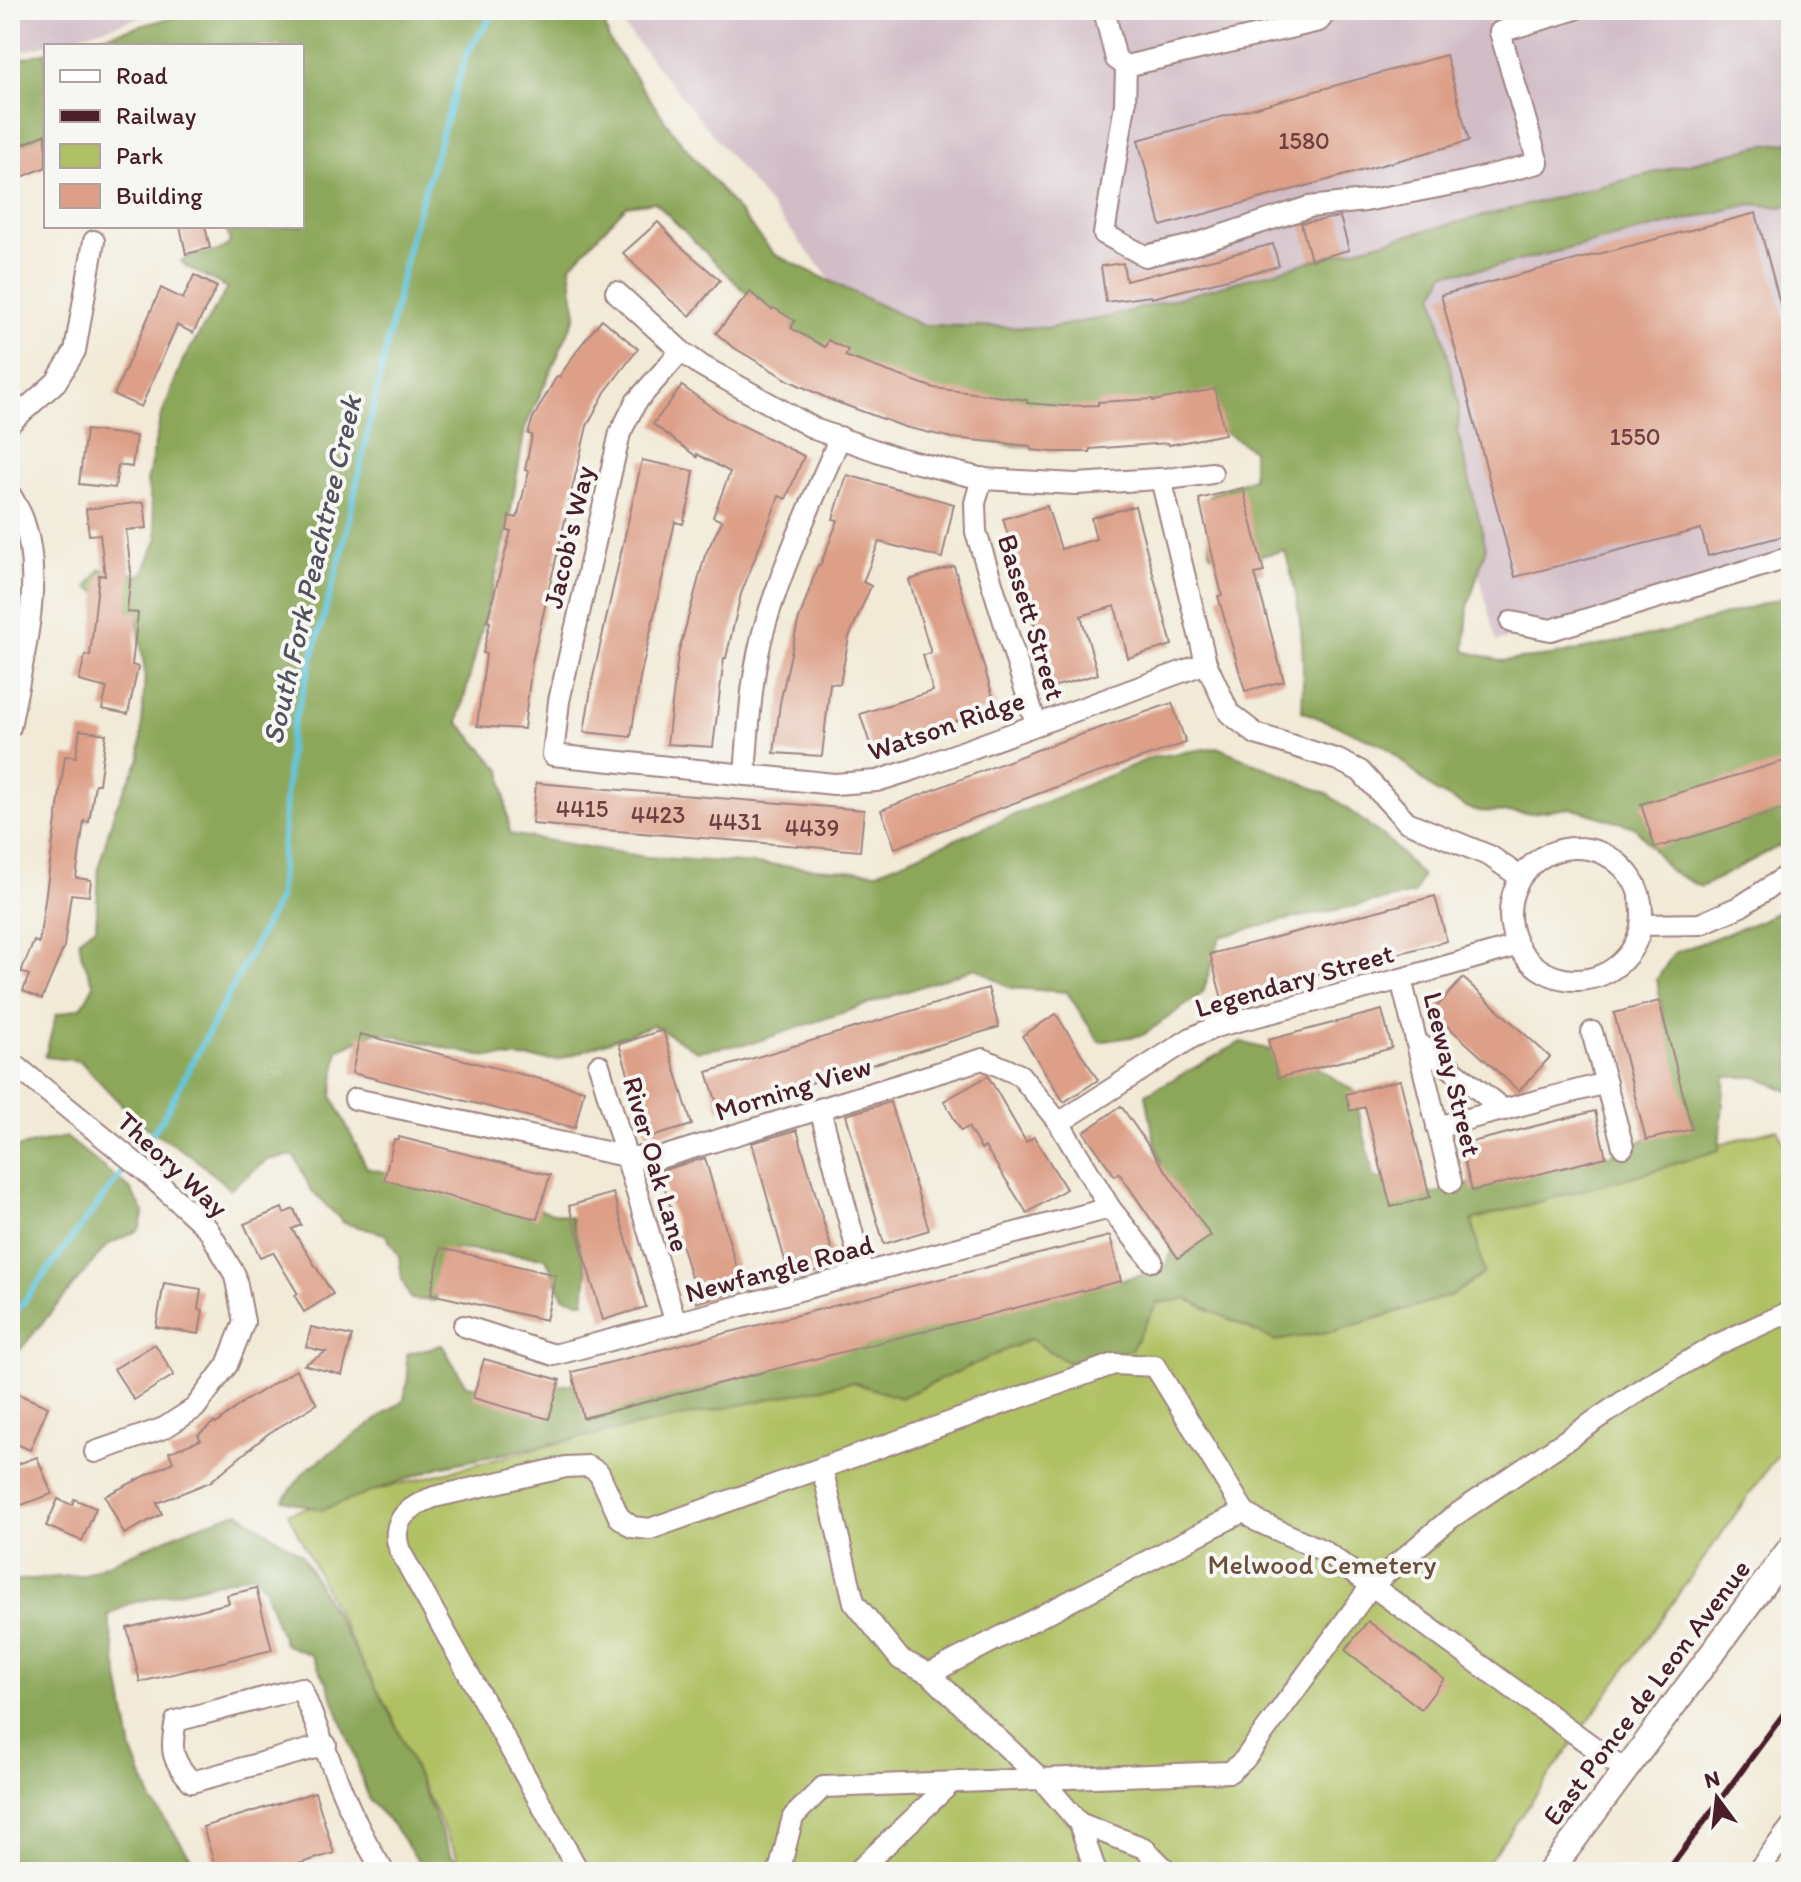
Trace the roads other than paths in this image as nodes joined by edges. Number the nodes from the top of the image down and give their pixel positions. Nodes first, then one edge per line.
1 (1104, 10) edge
2 (1327, 10) edge
3 (1573, 10) edge
4 (1126, 66) junction
5 (94, 241) dead end
6 (616, 292) dead end
7 (681, 351) junction
8 (10, 423) edge
9 (840, 437) junction
10 (1212, 473) dead end
11 (982, 478) junction
12 (1161, 479) junction
13 (10, 494) edge
14 (1791, 557) edge
15 (1511, 622) dead end
16 (1206, 663) junction
17 (1036, 724) junction
18 (10, 727) edge
19 (553, 755) joint
20 (745, 775) junction
21 (1791, 873) edge
22 (1520, 877) junction
23 (1642, 925) junction
24 (1516, 946) junction
25 (1401, 979) junction
26 (1592, 1032) dead end
27 (1416, 1041) junction
28 (10, 1061) edge
29 (599, 1065) dead end
30 (1606, 1083) junction
31 (355, 1099) dead end
32 (820, 1109) junction
33 (1504, 1110) junction
34 (1059, 1123) junction
35 (1437, 1127) junction
36 (1623, 1147) dead end
37 (625, 1156) junction
38 (1451, 1182) dead end
39 (1110, 1208) junction
40 (1152, 1261) dead end
41 (863, 1274) junction
42 (1791, 1311) edge
43 (676, 1324) junction
44 (464, 1326) dead end
45 (95, 1452) dead end
46 (822, 1468) junction
47 (1244, 1511) junction
48 (1791, 1547) edge
49 (1371, 1586) junction
50 (929, 1674) junction
51 (326, 1745) junction
52 (1625, 1770) junction
53 (1043, 1781) junction
54 (951, 1783) junction
55 (1079, 1823) junction
56 (1791, 1827) edge
57 (384, 1872) edge
58 (579, 1872) edge
59 (779, 1872) edge
60 (857, 1872) edge
61 (1096, 1872) edge
62 (1168, 1872) edge
63 (1550, 1872) edge
64 (1757, 1872) edge

1 - 4 street
2 - 4 street
3 - 4 street
5 - 8 street
6 - 7 street
7 - 9 street
7 - 19 street, Jacob's Way
9 - 11 street
9 - 20 street
10 - 12 street
11 - 12 street
11 - 17 street, Bassett Street
12 - 16 street
13 - 18 street
14 - 15 street
16 - 17 street, Watson Ridge
16 - 22 street
17 - 20 street, Watson Ridge
19 - 20 street, Watson Ridge
21 - 23 street
22 - 23 street
22 - 24 street
23 - 24 street
24 - 25 street, Legendary Street
25 - 27 street, Leeway Street
25 - 34 street, Legendary Street
26 - 30 street
27 - 33 street
27 - 35 street, Leeway Street
28 - 45 street, Theory Way
29 - 37 street, River Oak Lane
30 - 33 street
30 - 36 street
31 - 37 street, Morning View
32 - 34 street, Morning View
32 - 37 street, Morning View
32 - 41 street
33 - 35 street
34 - 39 street, Morning View
35 - 38 street, Leeway Street
37 - 43 street, River Oak Lane
39 - 40 street, Morning View
39 - 41 street, Newfangle Road
41 - 43 street, Newfangle Road
42 - 49 street
43 - 44 street, Newfangle Road
46 - 47 street
46 - 50 street
46 - 58 street
47 - 49 street
47 - 50 street
48 - 52 main road, East Ponce de Leon Avenue
49 - 52 street
49 - 53 street
50 - 53 street
51 - 51 street
51 - 57 street
52 - 63 main road, East Ponce de Leon Avenue
53 - 54 street
53 - 55 street
54 - 59 street
54 - 60 street
55 - 61 street
55 - 62 street
56 - 64 street

